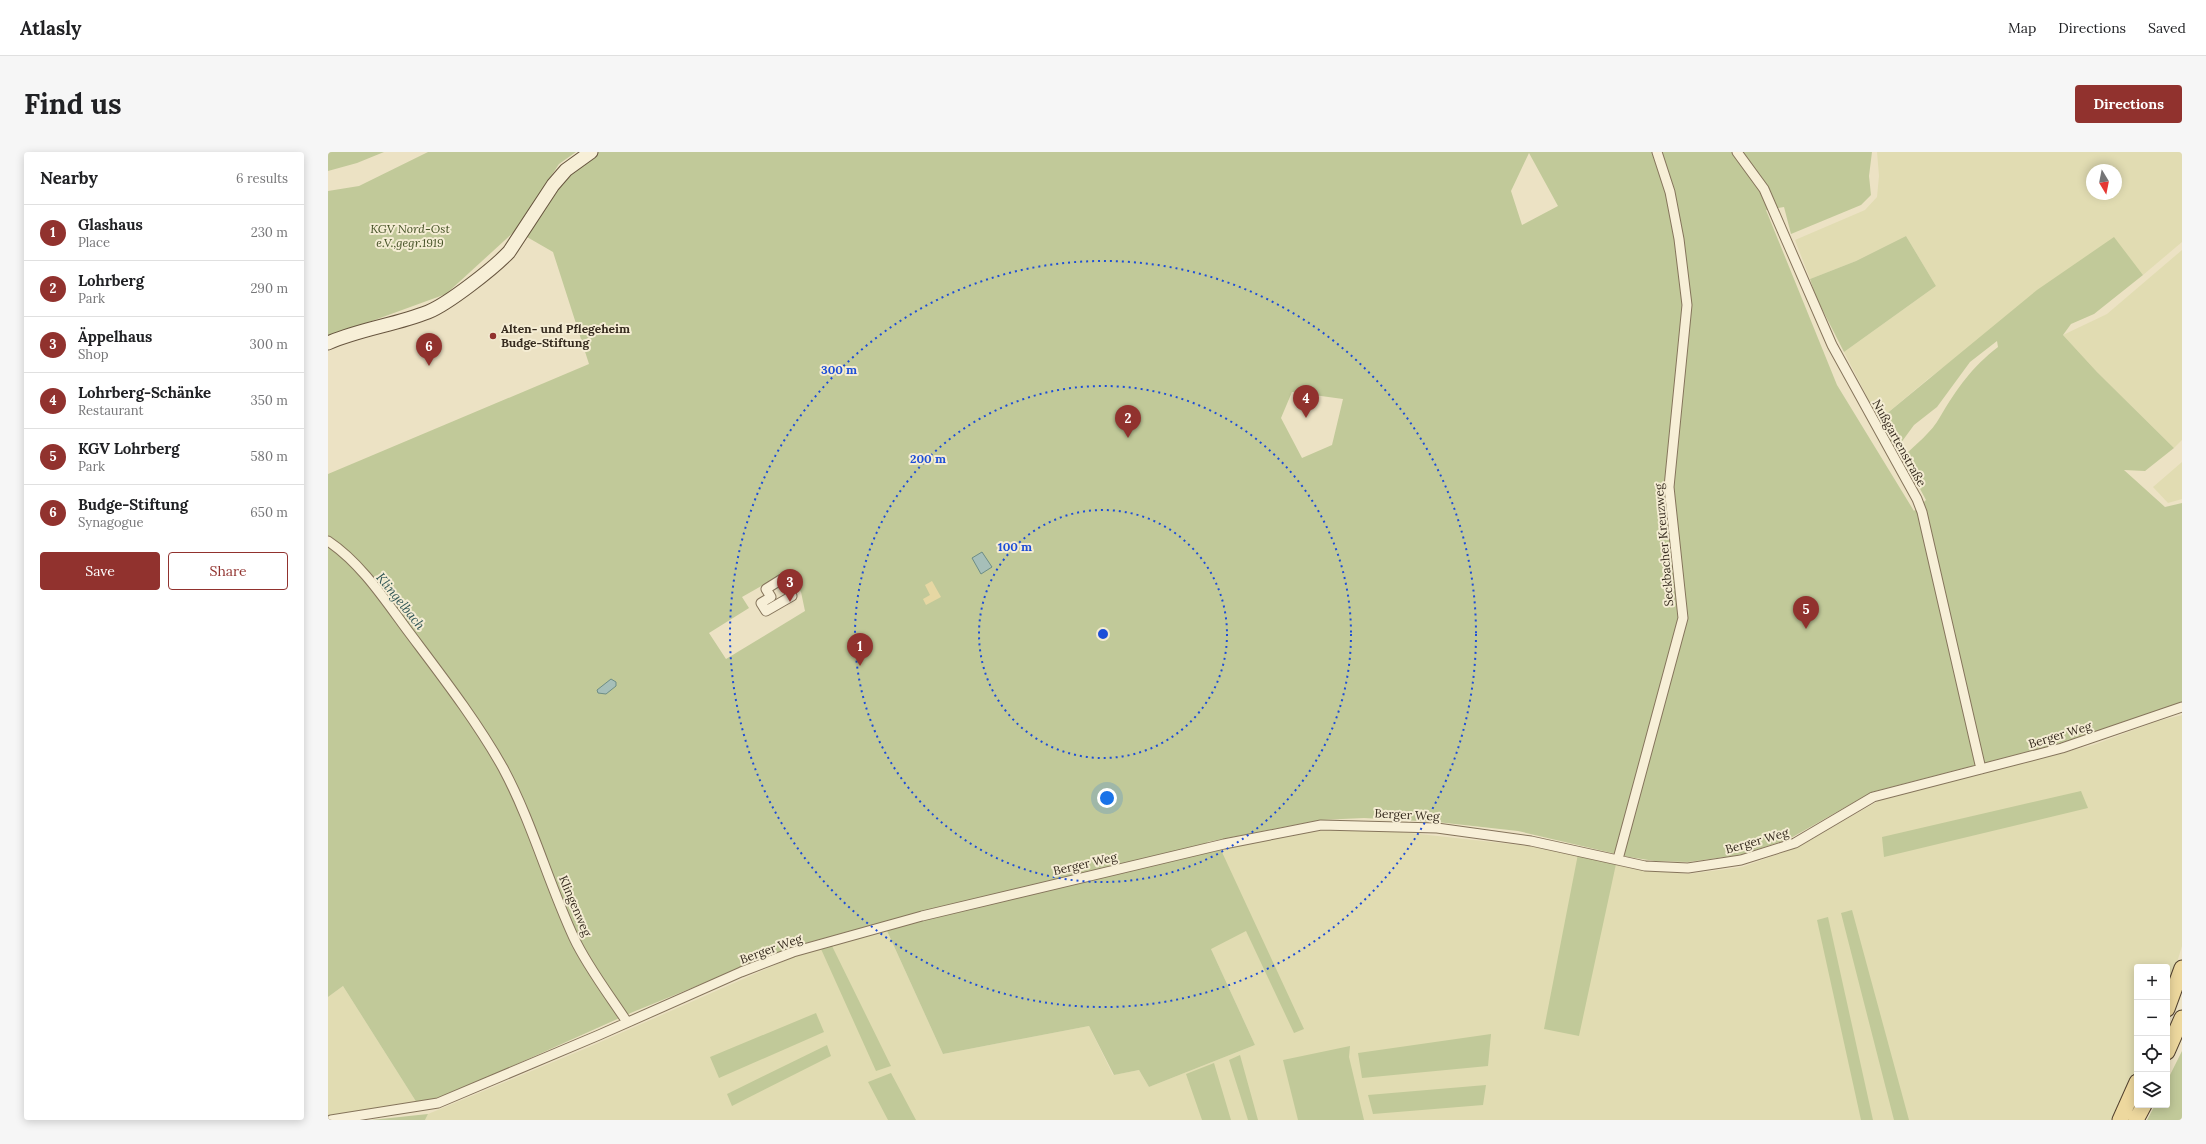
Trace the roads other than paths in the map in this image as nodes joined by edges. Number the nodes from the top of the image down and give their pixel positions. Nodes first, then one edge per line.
1 (591, 152) edge
2 (1657, 152) edge
3 (1737, 152) edge
4 (328, 343) edge
5 (328, 541) edge
6 (2182, 708) edge
7 (1981, 769) junction
8 (1618, 860) junction
9 (2182, 968) edge
10 (2170, 1001) edge
11 (2182, 1018) edge
12 (627, 1022) junction
13 (2170, 1045) edge
14 (2134, 1089) edge
15 (2142, 1108) edge
16 (331, 1120) edge
17 (2120, 1120) edge
18 (2136, 1120) edge

1 - 4 main road
2 - 8 street, Seckbacher Kreuzweg
3 - 7 street, Nußgartenstraße
5 - 12 street, Klingenweg
6 - 7 street, Berger Weg
7 - 8 street, Berger Weg
8 - 12 street, Berger Weg
9 - 10 main road
11 - 13 main road
12 - 16 street
14 - 17 main road
15 - 18 main road

